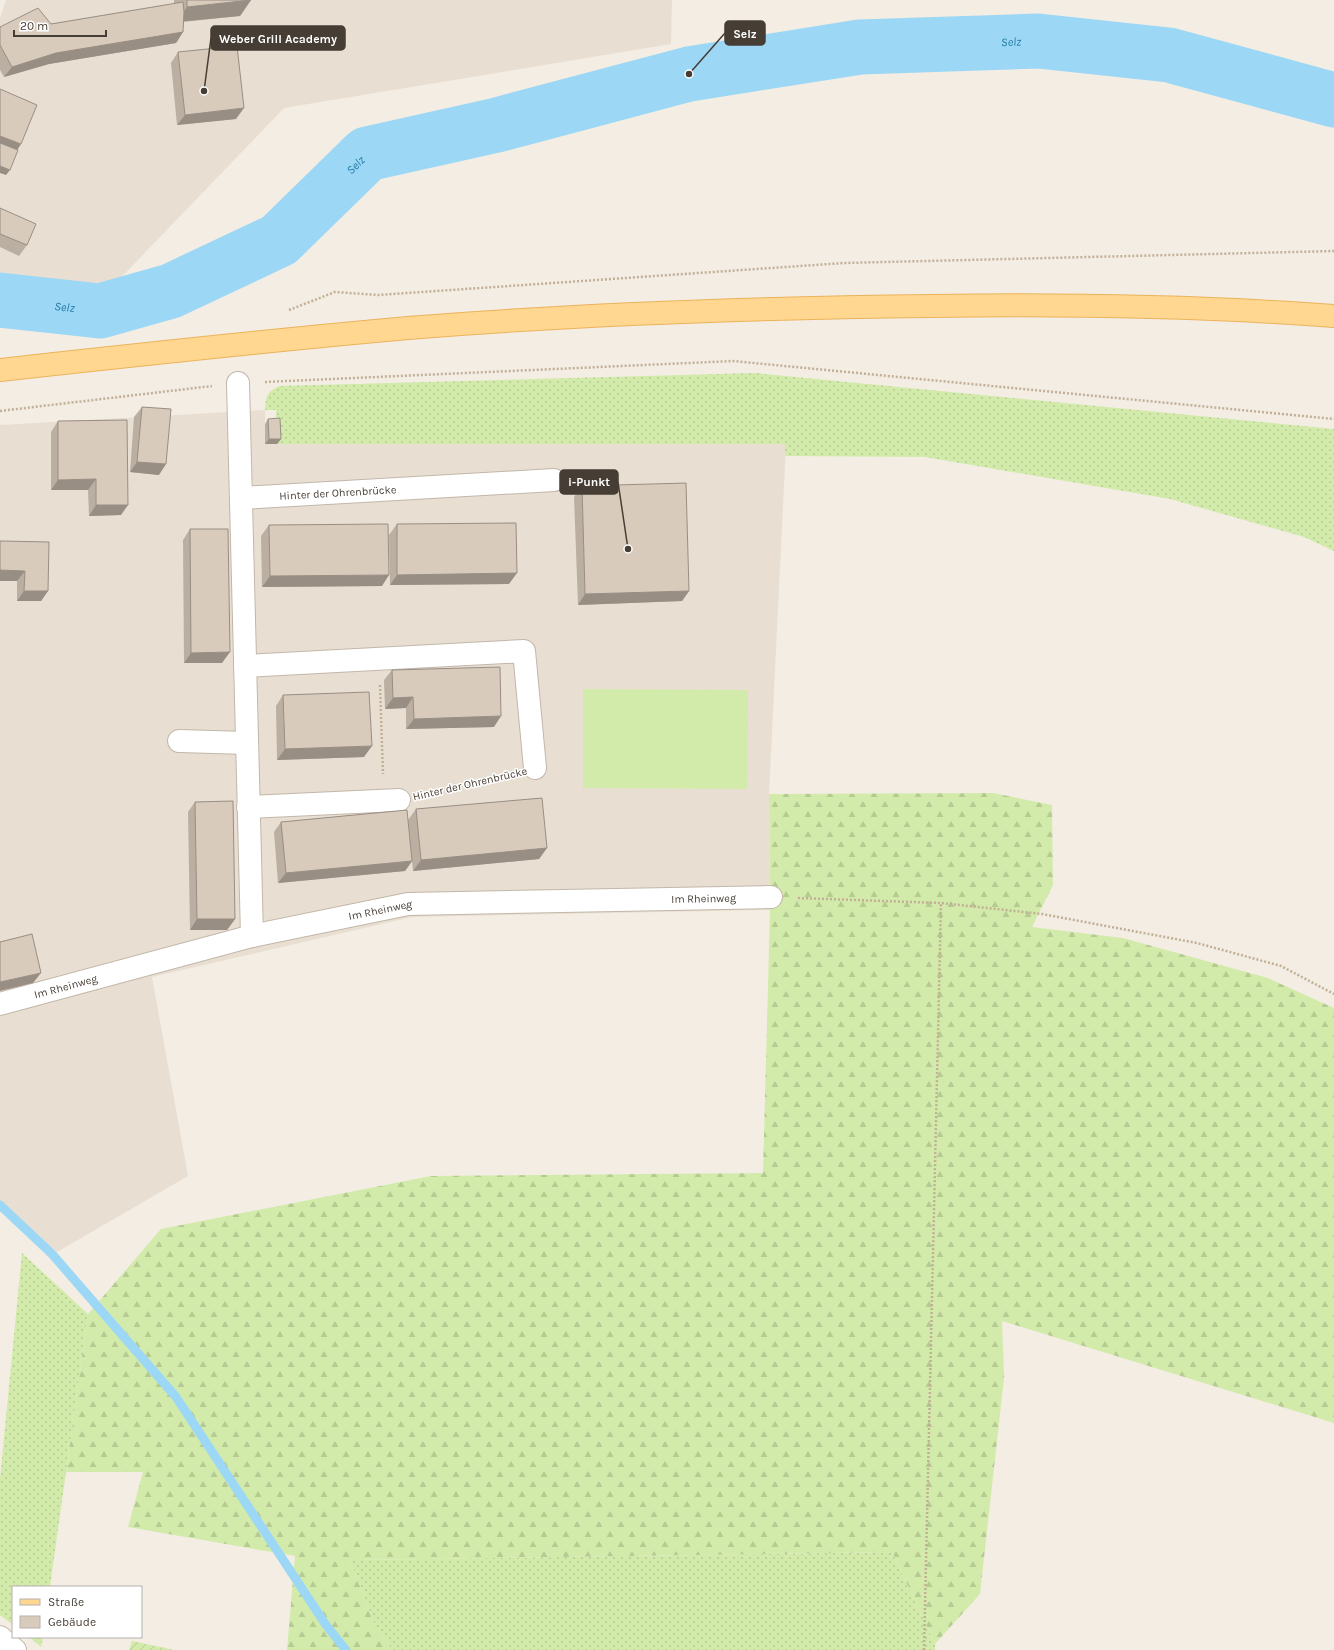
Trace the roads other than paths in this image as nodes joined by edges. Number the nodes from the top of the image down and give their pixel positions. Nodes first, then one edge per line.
1 (1334, 316) edge
2 (0, 370) edge
3 (238, 383) road end
4 (554, 480) dead end
5 (241, 498) junction
6 (245, 666) junction
7 (179, 741) dead end
8 (247, 743) junction
9 (536, 768) road end
10 (392, 801) road end
11 (248, 808) junction
12 (771, 897) road end
13 (252, 936) junction
14 (0, 1004) edge
15 (0, 1637) edge
16 (15, 1650) edge

1 - 2 main road
3 - 5 street
4 - 5 street, Hinter der Ohrenbrücke
5 - 6 street
6 - 8 street
6 - 9 street, Hinter der Ohrenbrücke
7 - 8 street
8 - 11 street
10 - 11 street
11 - 13 street
12 - 13 street, Im Rheinweg
13 - 14 street, Im Rheinweg
15 - 16 street

